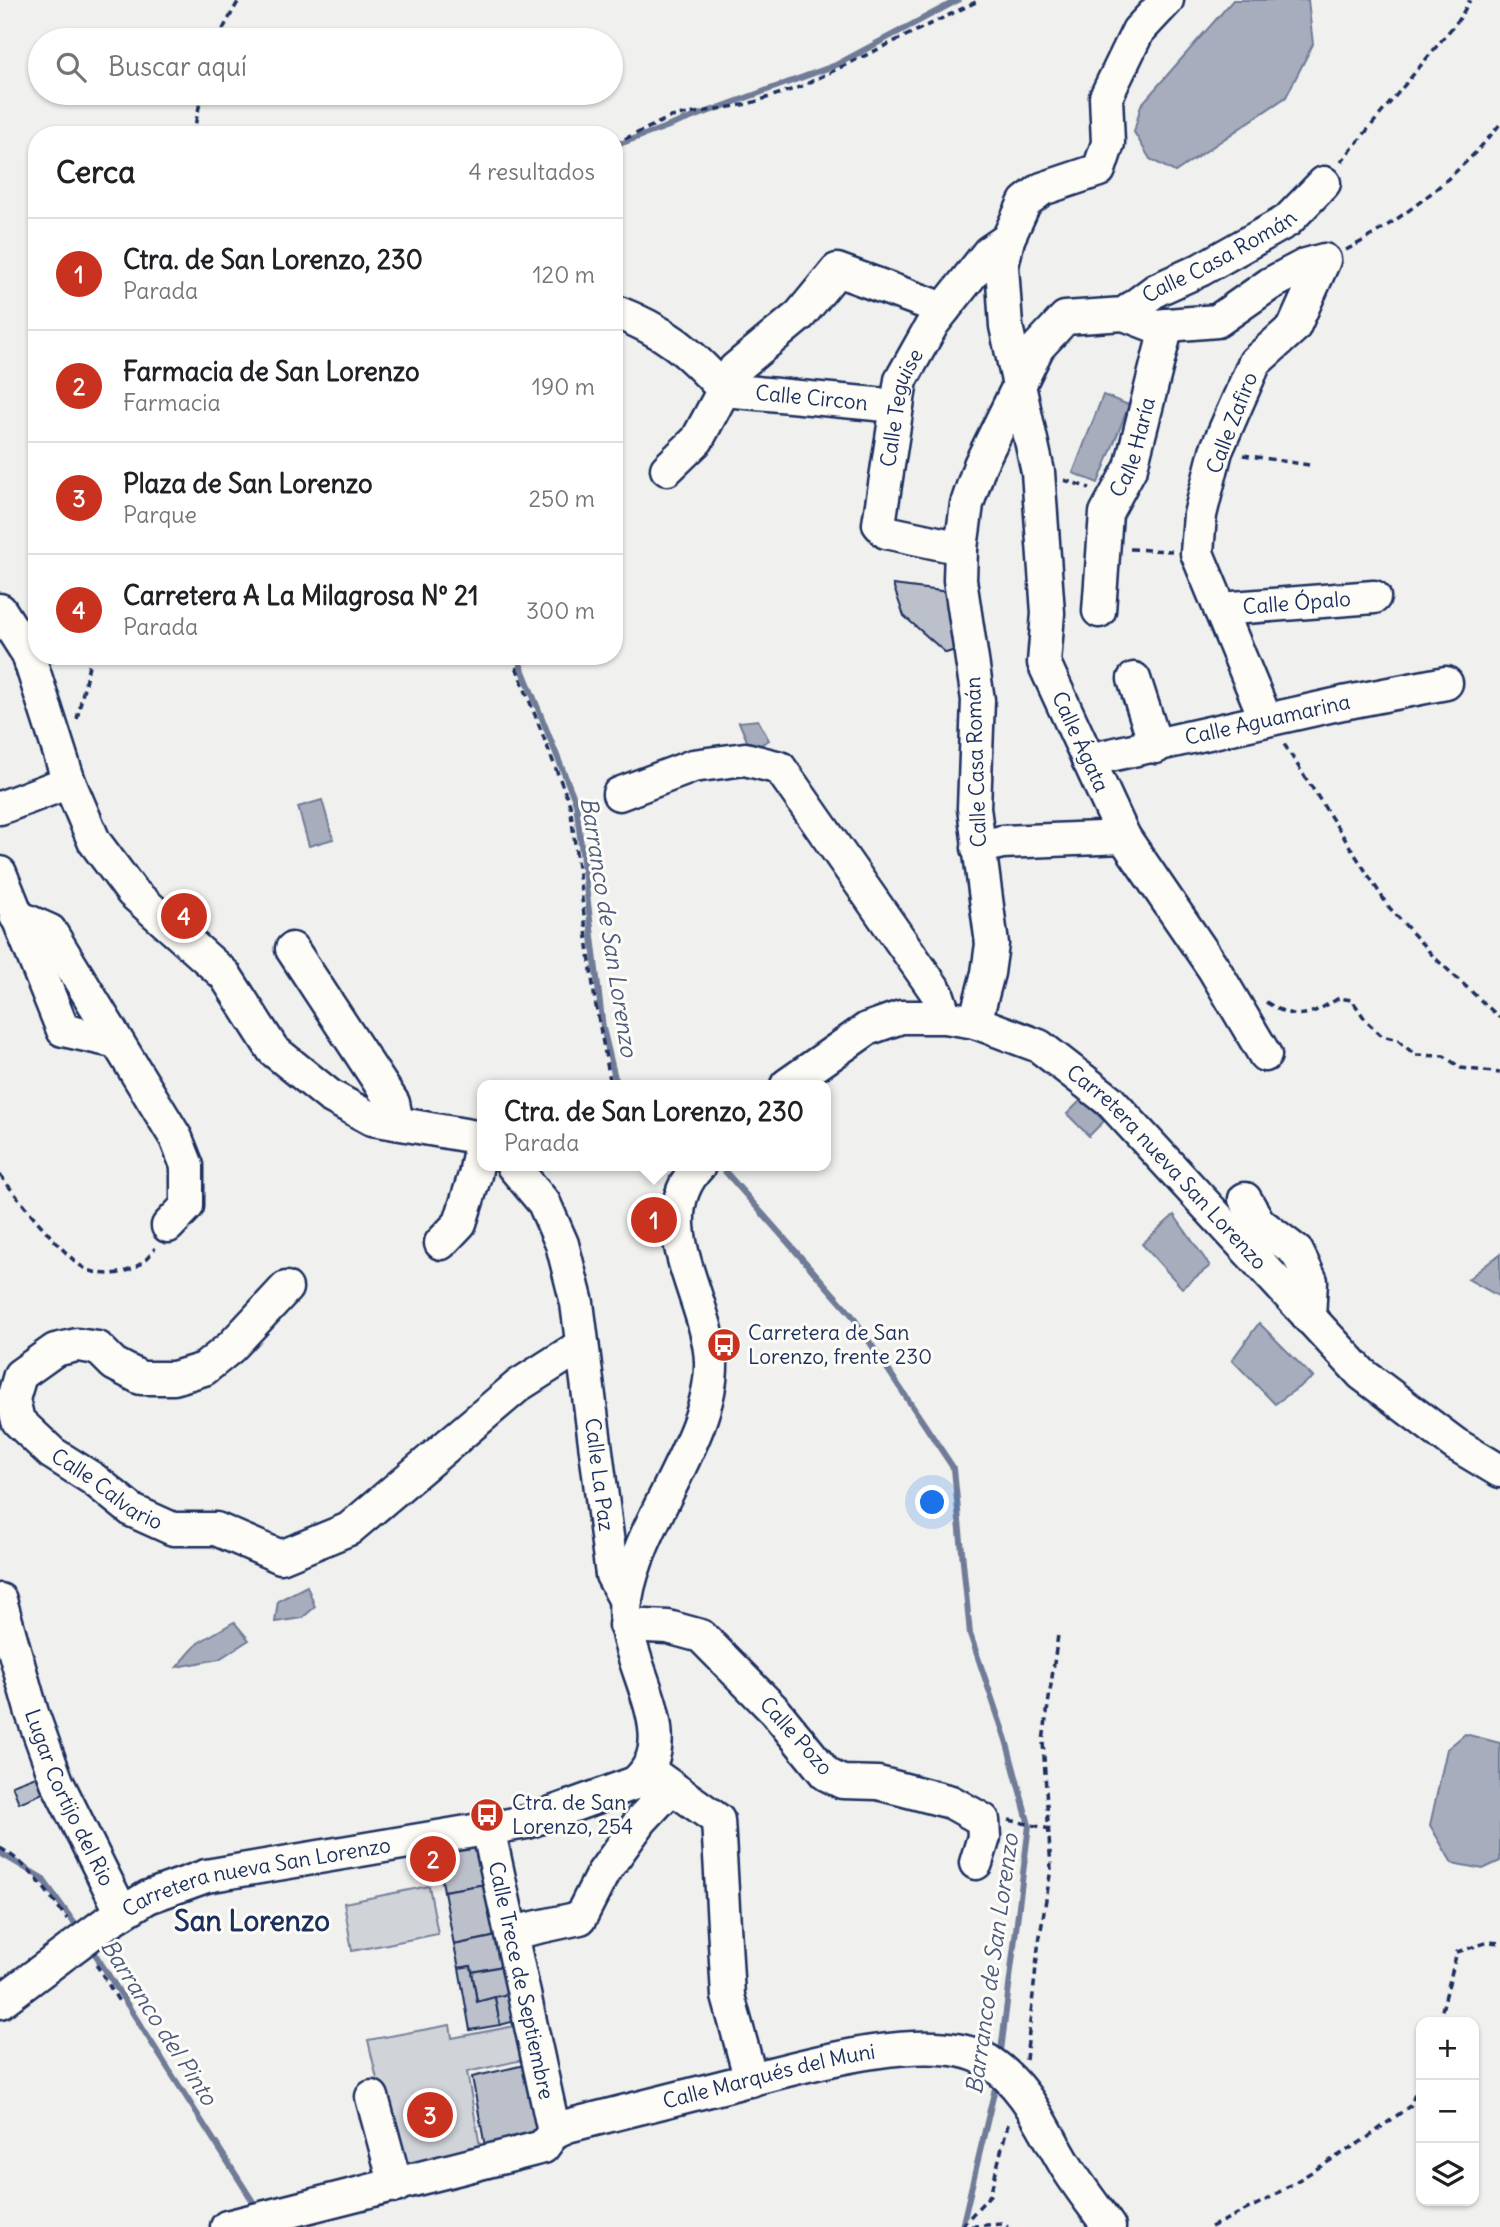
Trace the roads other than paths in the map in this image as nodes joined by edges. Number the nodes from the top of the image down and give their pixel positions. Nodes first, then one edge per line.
1 (1167, 0) edge
2 (1324, 183) road end
3 (1008, 239) junction
4 (944, 309) junction
5 (623, 314) edge
6 (1124, 314) junction
7 (1167, 325) junction
8 (1018, 386) junction
9 (724, 390) junction
10 (897, 406) junction
11 (667, 469) dead end
12 (961, 548) junction
13 (1374, 597) dead end
14 (1220, 609) junction
15 (0, 610) edge
16 (1099, 611) dead end
17 (28, 654) edge
18 (32, 665) edge
19 (1134, 680) dead end
20 (1446, 683) dead end
21 (1266, 720) junction
22 (1156, 747) junction
23 (1088, 760) junction
24 (69, 782) junction
25 (619, 794) dead end
26 (0, 808) edge
27 (1124, 837) junction
28 (978, 848) junction
29 (0, 873) edge
30 (292, 949) dead end
31 (960, 1019) junction
32 (1265, 1055) dead end
33 (794, 1080) edge
34 (397, 1123) junction
35 (477, 1137) edge
36 (477, 1164) edge
37 (517, 1171) edge
38 (694, 1171) edge
39 (1245, 1199) dead end
40 (168, 1226) road end
41 (440, 1243) dead end
42 (286, 1288) dead end
43 (1309, 1318) junction
44 (582, 1345) junction
45 (1500, 1471) edge
46 (0, 1600) edge
47 (625, 1613) junction
48 (0, 1673) edge
49 (32, 1713) junction
50 (660, 1779) junction
51 (488, 1828) junction
52 (976, 1863) dead end
53 (122, 1913) junction
54 (511, 1933) junction
55 (0, 2002) edge
56 (751, 2080) junction
57 (372, 2097) dead end
58 (554, 2132) junction
59 (396, 2186) junction
60 (227, 2227) edge
61 (1109, 2227) edge

1 - 3 street
2 - 6 street, Calle Casa Román
3 - 4 street, Calle Teguise
3 - 8 street
4 - 9 street
4 - 10 street, Calle Teguise
5 - 9 street
6 - 7 street
6 - 8 street, Calle Casa Román
7 - 14 street, Calle Zafiro
7 - 16 street, Calle Haría
8 - 12 street, Calle Casa Román
8 - 23 street, Calle Ágata
9 - 10 street, Calle Circon
9 - 11 street
10 - 12 street, Calle Teguise
12 - 28 street, Calle Casa Román
13 - 14 street, Calle Ópalo
14 - 21 street, Calle Zafiro
15 - 17 street
18 - 24 street
19 - 22 street
20 - 21 street, Calle Aguamarina
21 - 22 street, Calle Aguamarina
22 - 23 street, Calle Aguamarina
23 - 27 street, Calle Ágata
24 - 26 street
24 - 34 street
25 - 31 street
27 - 28 street
27 - 32 street, Calle Ágata
28 - 31 street, Calle Casa Román
29 - 40 street
30 - 34 street
31 - 33 street, Carretera nueva San Lorenzo
31 - 43 street, Carretera nueva San Lorenzo
34 - 35 street
36 - 41 street
37 - 44 street, Calle La Paz
38 - 47 street
39 - 43 street
42 - 44 street, Calle Calvario
43 - 45 street, Carretera nueva San Lorenzo
44 - 47 street, Calle La Paz
46 - 49 street, Lugar Cortijo del Rio
47 - 50 street
47 - 52 street, Calle Pozo
48 - 49 street
49 - 53 street, Lugar Cortijo del Rio
50 - 51 street, Carretera nueva San Lorenzo
50 - 54 street
50 - 56 street
51 - 53 street, Carretera nueva San Lorenzo
51 - 54 street, Calle Trece de Septiembre
53 - 55 street, Carretera nueva San Lorenzo
54 - 58 street, Calle Trece de Septiembre
56 - 58 street, Calle Marqués del Muni
56 - 61 street, Calle Marqués del Muni
57 - 59 street
58 - 59 street
59 - 60 street

